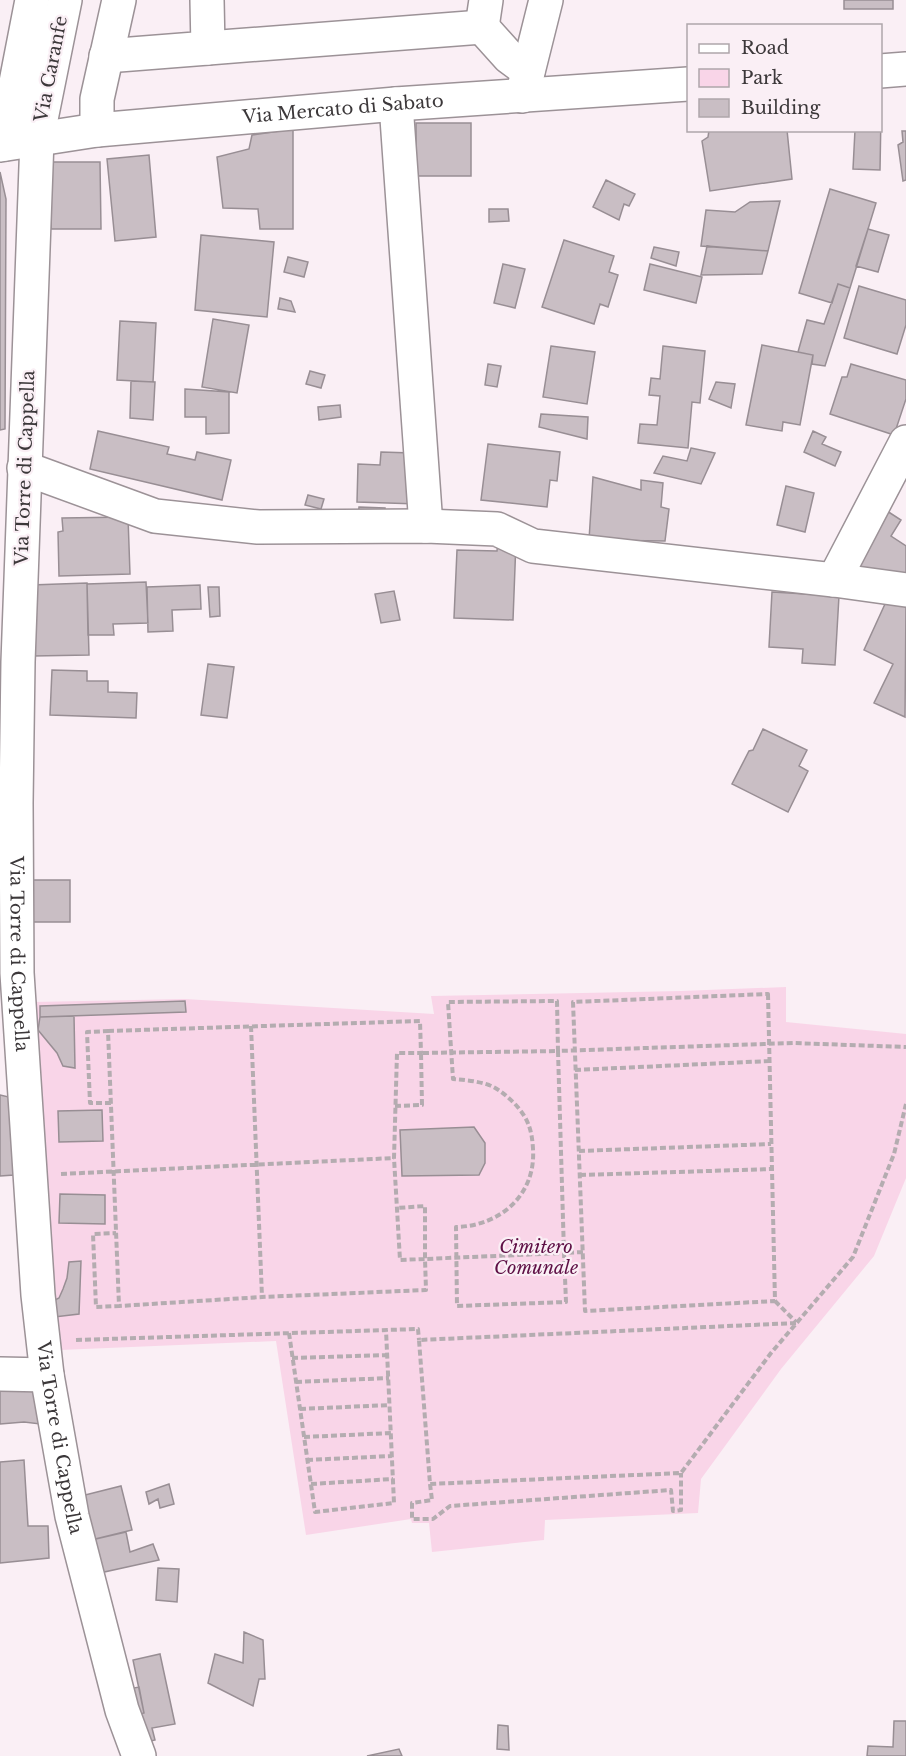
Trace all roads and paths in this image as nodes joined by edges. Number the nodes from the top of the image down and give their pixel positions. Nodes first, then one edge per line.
1 (32, 0) edge
2 (65, 0) edge
3 (119, 0) edge
4 (207, 0) edge
5 (546, 0) edge
6 (484, 14) edge
7 (208, 48) junction
8 (106, 56) junction
9 (906, 69) edge
10 (882, 71) edge
11 (525, 83) junction
12 (687, 84) edge
13 (396, 105) junction
14 (97, 130) junction
15 (37, 139) junction
16 (2, 145) edge
17 (906, 442) edge
18 (24, 468) junction
19 (426, 526) junction
20 (834, 580) junction
21 (906, 590) edge
22 (251, 1026) junction
23 (108, 1031) junction
24 (769, 1044) junction
25 (906, 1047) edge
26 (558, 1051) junction
27 (574, 1052) junction
28 (421, 1053) junction
29 (452, 1053) junction
30 (769, 1061) junction
31 (575, 1070) junction
32 (111, 1103) junction
33 (906, 1104) edge
34 (395, 1106) junction
35 (771, 1144) junction
36 (579, 1151) junction
37 (394, 1158) junction
38 (257, 1164) junction
39 (772, 1168) junction
40 (113, 1172) junction
41 (580, 1175) junction
42 (30, 1176) junction
43 (397, 1208) junction
44 (116, 1233) junction
45 (583, 1252) junction
46 (564, 1253) junction
47 (457, 1257) junction
48 (425, 1259) junction
49 (262, 1297) junction
50 (775, 1301) junction
51 (118, 1306) junction
52 (796, 1323) junction
53 (387, 1330) junction
54 (289, 1333) junction
55 (43, 1340) junction
56 (419, 1340) junction
57 (388, 1355) junction
58 (292, 1358) junction
59 (0, 1374) edge
60 (47, 1375) junction
61 (389, 1378) junction
62 (296, 1382) junction
63 (390, 1405) junction
64 (300, 1409) junction
65 (391, 1433) junction
66 (304, 1437) junction
67 (392, 1456) junction
68 (307, 1460) junction
69 (681, 1473) junction
70 (393, 1479) junction
71 (310, 1484) junction
72 (430, 1484) junction
73 (139, 1756) edge

1 - 16 street
2 - 15 street, Via Caranfe
3 - 8 street
4 - 7 street
5 - 11 street
6 - 7 street
6 - 11 street
7 - 8 street
8 - 14 street
9 - 10 street
11 - 12 street, Via Mercato di Sabato
11 - 13 street, Via Mercato di Sabato
13 - 14 street, Via Mercato di Sabato
13 - 19 street
14 - 15 street, Via Mercato di Sabato
15 - 16 street, Via Mercato di Sabato
15 - 18 street, Via Torre di Cappella
17 - 20 street
18 - 19 street
18 - 42 street, Via Torre di Cappella
19 - 20 street
20 - 21 street
22 - 23 path
22 - 28 path
22 - 38 path
23 - 32 path
23 - 32 path
24 - 25 path
24 - 27 path
24 - 27 path
24 - 30 path
26 - 27 path
26 - 29 path
26 - 29 path
26 - 46 path
27 - 31 path
28 - 29 path
28 - 34 path
28 - 34 path
29 - 47 path
30 - 31 path
30 - 35 path
31 - 36 path
32 - 40 path
33 - 52 path
34 - 37 path
35 - 36 path
35 - 39 path
36 - 41 path
37 - 38 path
37 - 43 path
38 - 40 path
38 - 49 path
39 - 41 path
39 - 50 path
40 - 42 path
40 - 44 path
41 - 45 path
42 - 55 street, Via Torre di Cappella
43 - 48 path
43 - 48 path
44 - 51 path
44 - 51 path
45 - 46 path
45 - 50 path
46 - 47 path
46 - 47 path
47 - 48 path
48 - 49 path
49 - 51 path
50 - 52 path
52 - 56 path
52 - 69 path
53 - 54 path
53 - 56 path
53 - 57 path
54 - 55 path
54 - 58 path
55 - 60 street, Via Torre di Cappella
56 - 72 path
57 - 58 path
57 - 61 path
58 - 62 path
59 - 60 street
60 - 73 street, Via Torre di Cappella
61 - 62 path
61 - 63 path
62 - 64 path
63 - 64 path
63 - 65 path
64 - 66 path
65 - 66 path
65 - 67 path
66 - 68 path
67 - 68 path
67 - 70 path
68 - 71 path
69 - 72 path
69 - 72 path
70 - 71 path
70 - 71 path

